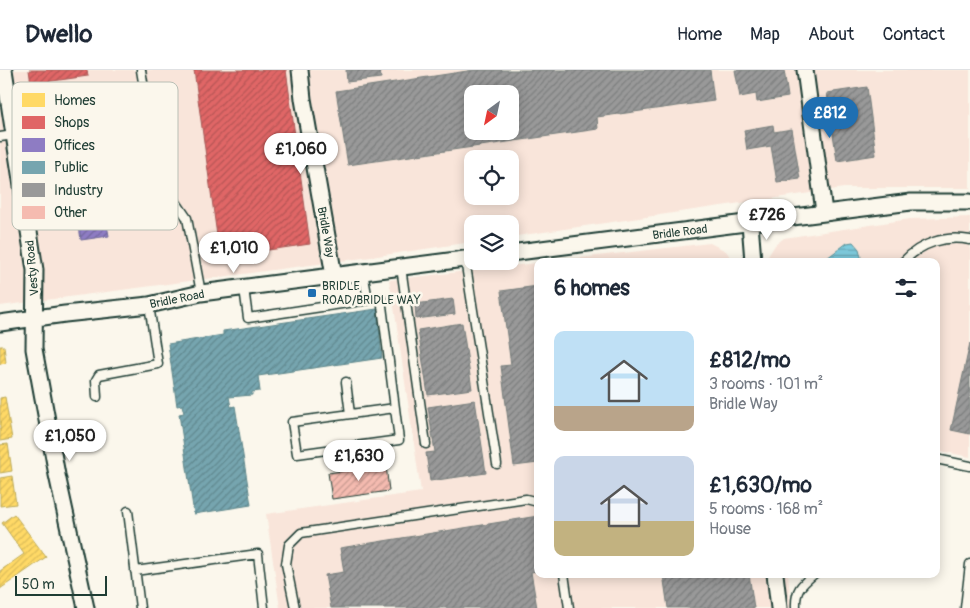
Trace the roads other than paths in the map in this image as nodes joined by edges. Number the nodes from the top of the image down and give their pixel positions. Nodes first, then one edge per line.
1 (4, 70) edge
2 (300, 70) edge
3 (805, 70) edge
4 (7, 136) edge
5 (12, 161) edge
6 (970, 202) edge
7 (178, 205) edge
8 (824, 212) junction
9 (750, 223) junction
10 (26, 230) edge
11 (970, 240) edge
12 (519, 252) edge
13 (754, 258) edge
14 (907, 258) edge
15 (464, 259) edge
16 (400, 267) junction
17 (471, 270) edge
18 (364, 272) junction
19 (334, 276) junction
20 (244, 288) junction
21 (201, 293) junction
22 (368, 300) junction
23 (149, 305) junction
24 (35, 318) junction
25 (0, 323) edge
26 (346, 382) dead end
27 (97, 396) dead end
28 (395, 408) junction
29 (350, 414) junction
30 (426, 444) dead end
31 (940, 460) edge
32 (497, 464) dead end
33 (970, 466) edge
34 (534, 501) edge
35 (128, 511) dead end
36 (970, 564) edge
37 (135, 571) junction
38 (565, 578) edge
39 (775, 578) edge
40 (809, 578) edge
41 (86, 608) edge
42 (140, 608) edge
43 (264, 608) edge
44 (294, 608) edge
45 (569, 608) edge
46 (779, 608) edge
47 (796, 608) edge
48 (965, 608) edge

1 - 4 street, Vesty Road
2 - 19 street, Bridle Way
3 - 8 street
4 - 5 street, Vesty Road
6 - 8 street, Bridle Road
7 - 21 lane
8 - 9 street, Bridle Road
9 - 12 street, Bridle Road
9 - 13 street
10 - 24 street, Vesty Road
11 - 14 lane
15 - 16 street, Bridle Road
16 - 18 street, Bridle Road
16 - 30 lane
17 - 32 lane
18 - 19 street, Bridle Road
18 - 22 lane
19 - 20 street, Bridle Road
20 - 21 street, Bridle Road
20 - 22 lane
21 - 23 street, Bridle Road
22 - 28 lane
23 - 24 street, Bridle Road
23 - 27 lane
24 - 25 street, Bridle Road
24 - 41 street, Vesty Road
26 - 29 lane
28 - 29 lane
28 - 29 lane
31 - 33 lane
34 - 44 lane
35 - 37 lane
36 - 48 lane
37 - 42 lane
37 - 43 lane
38 - 45 lane
39 - 46 street
40 - 47 lane

